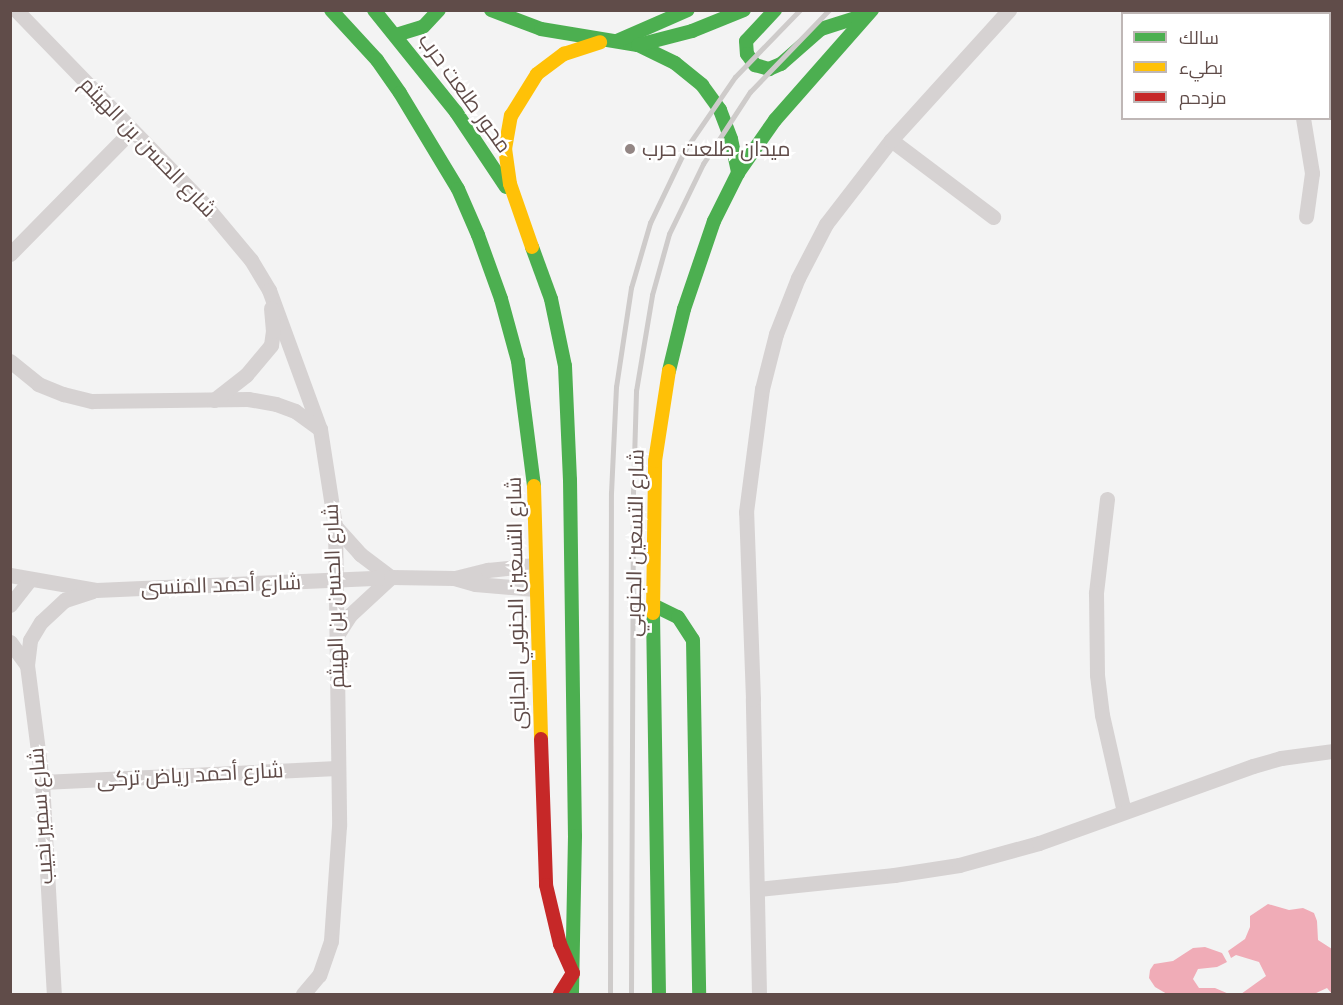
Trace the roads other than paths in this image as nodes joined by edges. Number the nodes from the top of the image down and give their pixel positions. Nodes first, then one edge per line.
1 (16, 10) edge
2 (331, 10) edge
3 (374, 10) edge
4 (439, 10) edge
5 (491, 10) edge
6 (688, 10) edge
7 (744, 10) edge
8 (775, 10) edge
9 (1009, 10) edge
10 (870, 12) edge
11 (396, 35) junction
12 (611, 41) junction
13 (638, 45) junction
14 (1303, 120) edge
15 (132, 130) junction
16 (891, 140) junction
17 (738, 173) junction
18 (516, 204) junction
19 (993, 217) dead end
20 (1306, 217) dead end
21 (10, 254) edge
22 (269, 290) junction
23 (10, 361) edge
24 (214, 400) junction
25 (320, 429) junction
26 (1107, 499) dead end
27 (335, 526) junction
28 (535, 565) junction
29 (10, 574) edge
30 (391, 577) junction
31 (454, 578) junction
32 (30, 579) junction
33 (335, 581) junction
34 (535, 589) junction
35 (96, 590) junction
36 (10, 605) edge
37 (655, 606) junction
38 (337, 635) junction
39 (10, 642) edge
40 (27, 665) junction
41 (1332, 751) edge
42 (337, 768) junction
43 (42, 782) junction
44 (1124, 812) junction
45 (758, 889) junction
46 (573, 973) junction
47 (54, 994) edge
48 (303, 994) edge
49 (560, 994) edge
50 (572, 994) edge
51 (659, 994) edge
52 (699, 994) edge
53 (759, 994) edge

1 - 15 street, شارع الحسن بن الهيثم
2 - 28 main road, شارع التسعين الجنوبي الجانبى
3 - 11 main road, محور طلعت حرب
4 - 11 main road
5 - 12 main road
6 - 12 main road
7 - 13 main road
8 - 10 main road
9 - 16 street
10 - 17 main road, شارع التسعين الجنوبي
11 - 18 main road, محور طلعت حرب
12 - 13 main road
12 - 18 main road
13 - 17 main road
14 - 20 street
15 - 21 street
15 - 22 street, شارع الحسن بن الهيثم
16 - 19 street
16 - 45 street
17 - 37 main road, شارع التسعين الجنوبي
18 - 46 main road
22 - 24 street
22 - 25 street, شارع الحسن بن الهيثم
23 - 24 street
24 - 25 street
25 - 27 street, شارع الحسن بن الهيثم
26 - 44 street
27 - 30 street
27 - 33 street, شارع الحسن بن الهيثم
28 - 31 street, شارع أحمد المنسى
28 - 34 main road, شارع التسعين الجنوبي الجانبى
29 - 32 street, شارع أحمد المنسى
30 - 31 street, شارع أحمد المنسى
30 - 33 street, شارع أحمد المنسى
30 - 38 street
31 - 34 street, شارع أحمد المنسى
32 - 35 street, شارع أحمد المنسى
32 - 36 street
33 - 35 street, شارع أحمد المنسى
33 - 38 street, شارع الحسن بن الهيثم
34 - 46 main road, شارع التسعين الجنوبي الجانبى
35 - 40 street, شارع أحمد المنسى
37 - 51 main road, شارع التسعين الجنوبي
37 - 52 main road
38 - 42 street, شارع الحسن بن الهيثم
39 - 40 street, شارع سمير نجيب
40 - 43 street, شارع سمير نجيب
41 - 44 street
42 - 43 street, شارع أحمد رياض تركى
42 - 48 street, شارع الحسن بن الهيثم
43 - 47 street, شارع سمير نجيب
44 - 45 street
45 - 53 street
46 - 49 main road
46 - 50 main road

